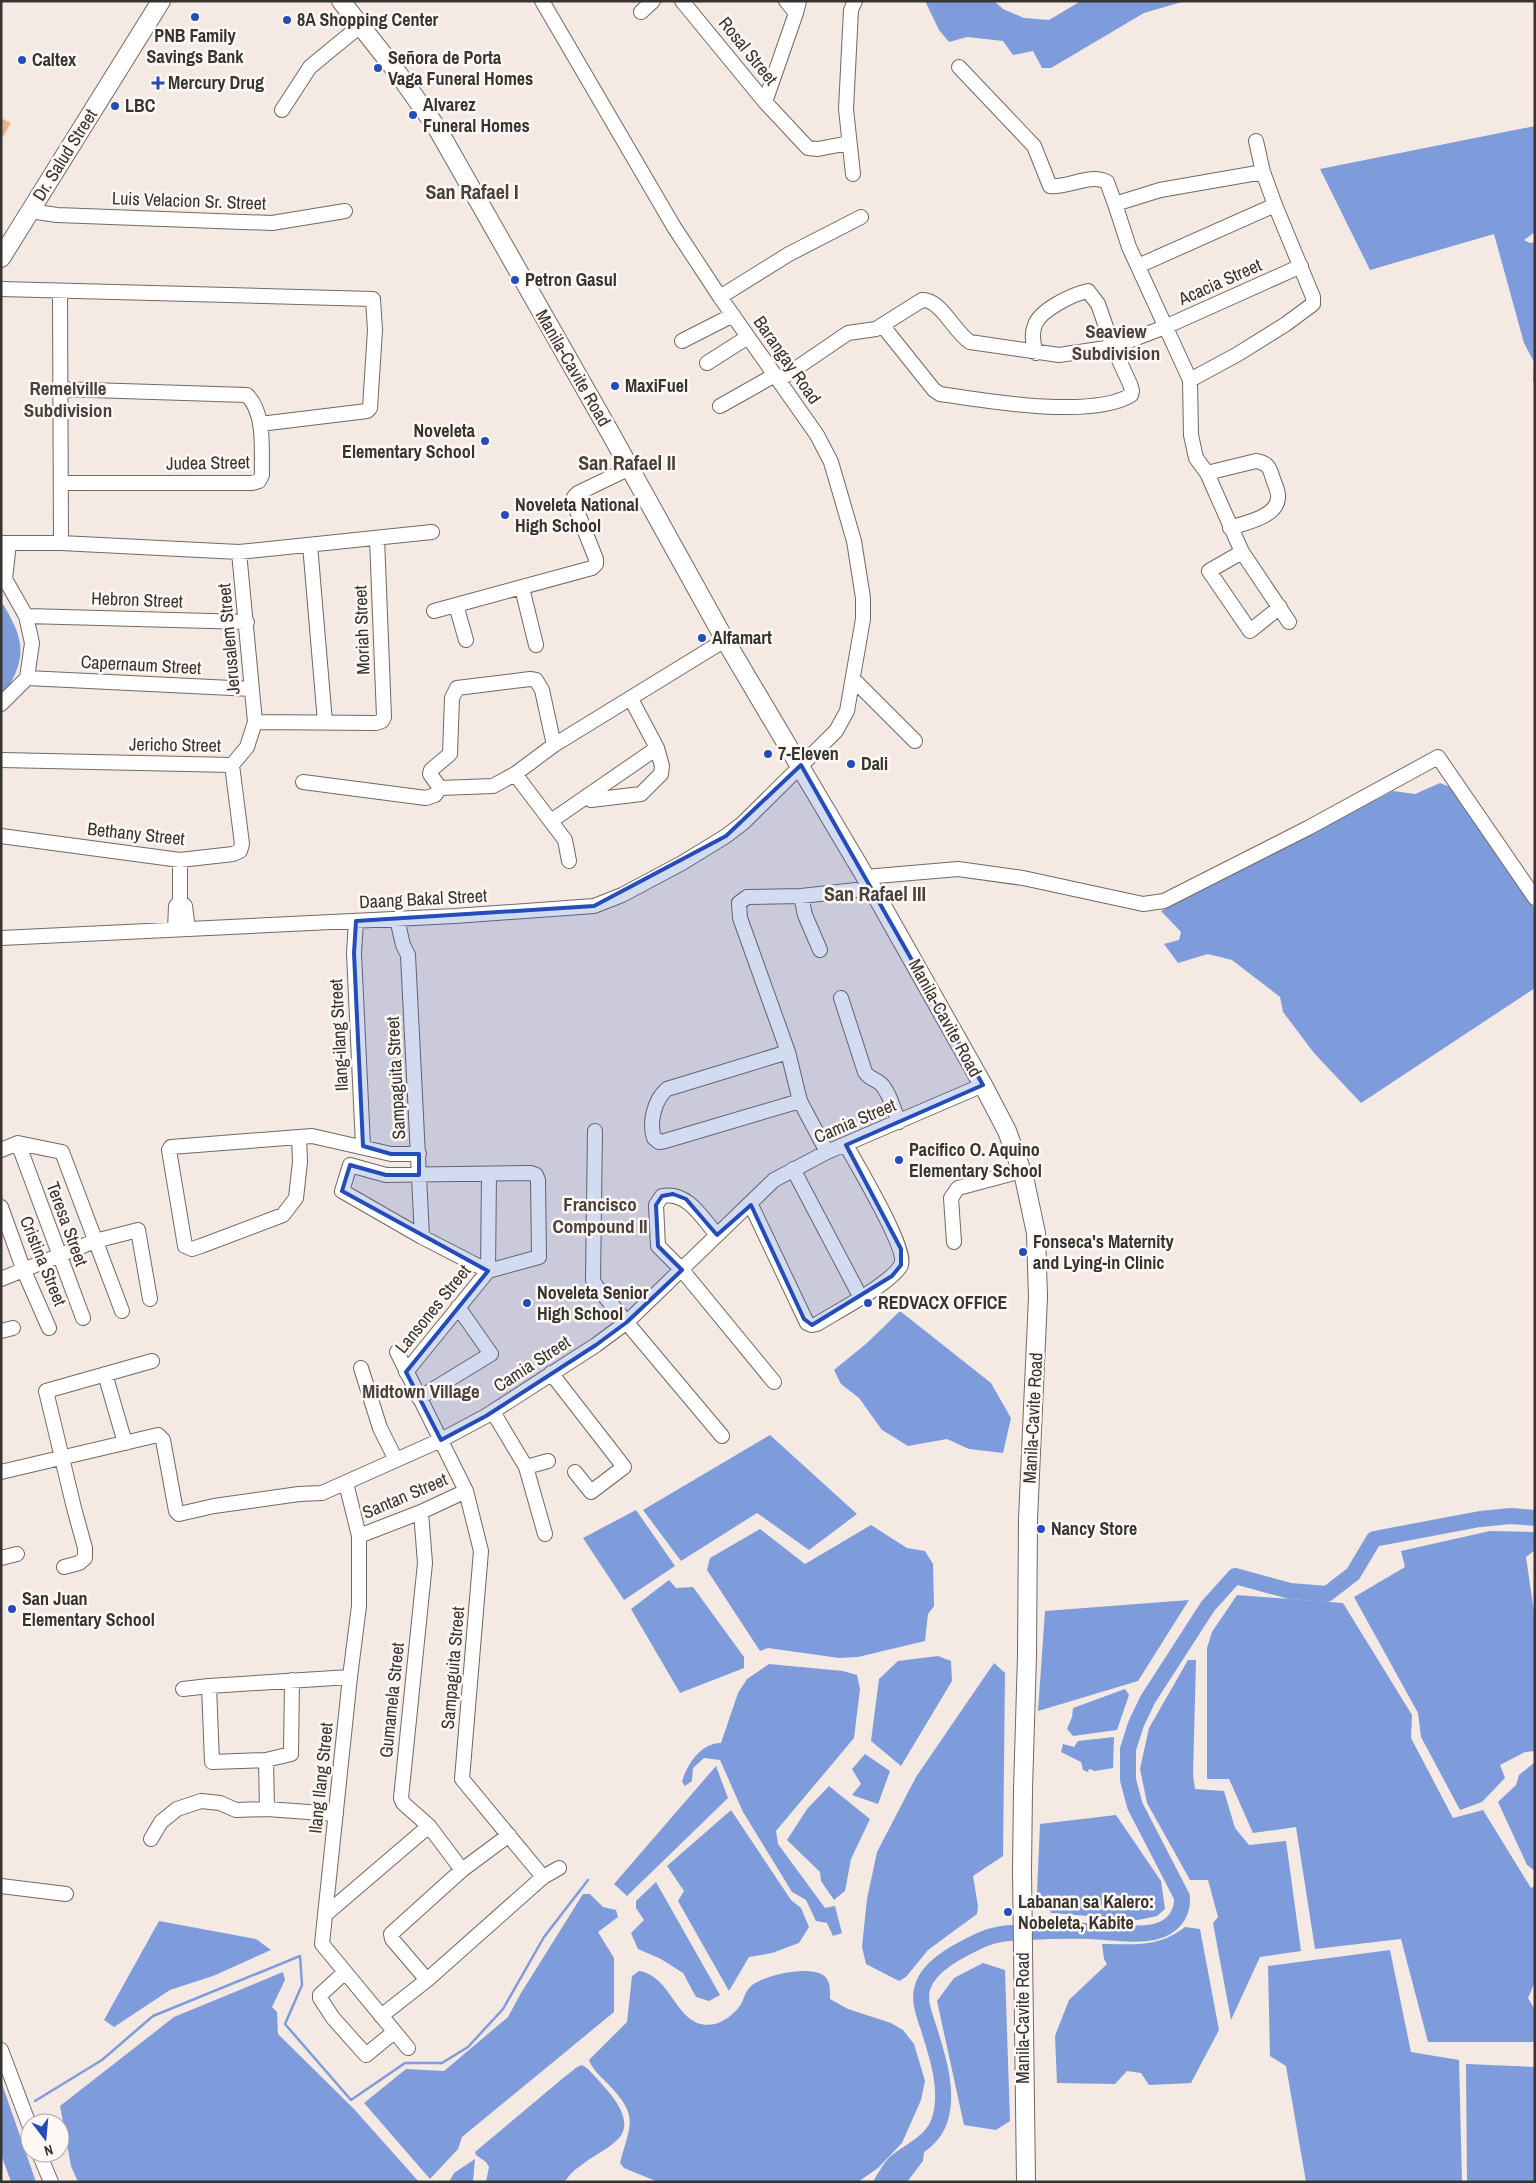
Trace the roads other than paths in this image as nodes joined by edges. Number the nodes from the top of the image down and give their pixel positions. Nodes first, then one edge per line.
1 (161, 1) edge
2 (341, 1) edge
3 (654, 1) edge
4 (682, 1) edge
5 (786, 1) edge
6 (855, 1) edge
7 (547, 4) edge
8 (797, 7) edge
9 (641, 12) dead end
10 (361, 25) junction
11 (959, 67) dead end
12 (765, 102) junction
13 (282, 110) dead end
14 (1256, 141) dead end
15 (848, 143) junction
16 (1263, 172) junction
17 (853, 174) dead end
18 (1115, 204) junction
19 (1275, 205) junction
20 (30, 211) junction
21 (346, 211) dead end
22 (860, 217) dead end
23 (1, 258) edge
24 (1138, 266) junction
25 (1301, 266) junction
26 (1, 289) edge
27 (60, 292) junction
28 (720, 297) junction
29 (733, 315) junction
30 (882, 325) junction
31 (1165, 327) junction
32 (748, 337) junction
33 (682, 341) dead end
34 (1113, 347) junction
35 (1036, 352) junction
36 (707, 363) dead end
37 (777, 378) junction
38 (1190, 380) junction
39 (59, 389) junction
40 (720, 406) dead end
41 (260, 424) junction
42 (630, 468) junction
43 (1207, 473) junction
44 (61, 483) junction
45 (1230, 528) junction
46 (432, 532) dead end
47 (377, 538) junction
48 (5, 543) edge
49 (61, 543) junction
50 (310, 545) junction
51 (239, 552) junction
52 (1242, 552) junction
53 (522, 588) junction
54 (456, 605) junction
55 (1280, 607) junction
56 (434, 612) dead end
57 (26, 616) junction
58 (247, 622) junction
59 (1289, 622) dead end
60 (466, 640) dead end
61 (725, 640) junction
62 (536, 645) dead end
63 (27, 678) junction
64 (853, 679) junction
65 (252, 689) junction
66 (631, 699) junction
67 (1, 704) edge
68 (255, 722) junction
69 (325, 722) junction
70 (915, 741) dead end
71 (554, 745) junction
72 (657, 748) junction
73 (1, 760) edge
74 (232, 765) junction
75 (801, 765) junction
76 (515, 774) junction
77 (304, 782) dead end
78 (440, 788) junction
79 (587, 796) junction
80 (551, 821) junction
81 (1, 836) edge
82 (180, 860) junction
83 (569, 861) dead end
84 (865, 886) junction
85 (801, 896) junction
86 (1535, 898) edge
87 (397, 919) junction
88 (356, 921) junction
89 (181, 929) junction
90 (1, 938) edge
91 (820, 950) dead end
92 (841, 998) dead end
93 (788, 1052) junction
94 (983, 1085) junction
95 (800, 1100) junction
96 (899, 1122) junction
97 (595, 1131) dead end
98 (299, 1137) junction
99 (18, 1143) junction
100 (846, 1145) junction
101 (363, 1146) junction
102 (1, 1150) edge
103 (827, 1152) junction
104 (419, 1154) junction
105 (793, 1170) junction
106 (1022, 1171) junction
107 (489, 1174) junction
108 (419, 1175) junction
109 (751, 1205) junction
110 (1, 1207) edge
111 (717, 1235) junction
112 (422, 1237) junction
113 (95, 1242) junction
114 (954, 1242) dead end
115 (59, 1257) junction
116 (682, 1270) junction
117 (24, 1271) junction
118 (488, 1271) junction
119 (1, 1280) edge
120 (150, 1298) dead end
121 (860, 1298) junction
122 (458, 1307) junction
123 (122, 1311) dead end
124 (83, 1318) dead end
125 (627, 1322) junction
126 (50, 1328) dead end
127 (397, 1352) dead end
128 (152, 1361) dead end
129 (361, 1368) dead end
130 (406, 1372) junction
131 (552, 1373) junction
132 (105, 1374) junction
133 (774, 1382) dead end
134 (419, 1398) junction
135 (493, 1412) junction
136 (722, 1436) dead end
137 (441, 1440) junction
138 (124, 1443) junction
139 (62, 1458) junction
140 (396, 1460) junction
141 (548, 1460) dead end
142 (526, 1467) junction
143 (1, 1472) edge
144 (575, 1472) dead end
145 (346, 1483) junction
146 (466, 1491) junction
147 (421, 1512) junction
148 (545, 1534) dead end
149 (359, 1536) junction
150 (18, 1554) dead end
151 (1, 1558) edge
152 (64, 1567) dead end
153 (350, 1678) junction
154 (292, 1680) junction
155 (209, 1686) junction
156 (183, 1689) dead end
157 (266, 1760) junction
158 (267, 1809) junction
159 (336, 1814) junction
160 (429, 1826) junction
161 (509, 1835) junction
162 (151, 1839) dead end
163 (558, 1868) dead end
164 (462, 1870) junction
165 (543, 1877) junction
166 (1, 1886) edge
167 (66, 1894) dead end
168 (326, 1914) junction
169 (345, 1972) junction
170 (427, 1980) junction
171 (381, 2016) junction
172 (394, 2032) junction
173 (408, 2048) dead end
174 (1, 2050) edge
175 (25, 2113) edge
176 (43, 2163) edge
177 (51, 2182) edge
178 (1026, 2182) edge

1 - 20 main road, Dr. Salud Street
2 - 10 main road, Manila-Cavite Road
3 - 9 street
4 - 12 street, Rosal Street
5 - 8 street
6 - 15 street
7 - 28 street, Barangay Road
8 - 12 street
10 - 13 street
10 - 42 main road, Manila-Cavite Road
11 - 18 street
12 - 15 street, Rosal Street
14 - 16 street
15 - 17 street
16 - 18 street
16 - 19 street
18 - 24 street
19 - 24 street
19 - 25 street
20 - 21 street, Luis Velacion Sr. Street
20 - 23 main road, Dr. Salud Street
22 - 28 street
24 - 31 street
25 - 31 street, Acacia Street
25 - 38 street
26 - 27 street
27 - 39 street
27 - 41 street
28 - 29 street, Barangay Road
29 - 32 street, Barangay Road
29 - 33 street
30 - 34 street
30 - 35 street, Acacia Street
30 - 37 street, Acacia Street
31 - 34 street, Acacia Street
31 - 38 street
32 - 36 street
32 - 37 street, Barangay Road
34 - 35 street, Acacia Street
34 - 35 street
37 - 40 street, Acacia Street
37 - 64 street, Barangay Road
38 - 43 street
39 - 41 street, Judea Street
39 - 44 street
41 - 44 street, Judea Street
42 - 53 street
42 - 61 main road, Manila-Cavite Road
43 - 45 street
43 - 45 street
44 - 49 street
45 - 52 street
46 - 47 street
47 - 50 street
47 - 69 street, Moriah Street
48 - 49 street
48 - 57 street
49 - 51 street
50 - 51 street
50 - 69 street
51 - 58 street, Jerusalem Street
52 - 55 street
52 - 55 street
53 - 54 street
53 - 62 street
54 - 56 street
54 - 60 street
55 - 59 street
57 - 58 street, Hebron Street
57 - 63 street
58 - 65 street, Jerusalem Street
61 - 66 street
61 - 75 main road, Manila-Cavite Road
63 - 65 street, Capernaum Street
63 - 67 street
64 - 70 street
64 - 75 street, Barangay Road
65 - 68 street, Jerusalem Street
66 - 71 street
66 - 72 street
68 - 69 street
68 - 74 street, Jericho Street
71 - 76 street
71 - 78 street
72 - 79 street
72 - 79 street
73 - 74 street, Jericho Street
74 - 82 street, Bethany Street
75 - 84 main road, Manila-Cavite Road
75 - 87 street, Daang Bakal Street
76 - 78 street
76 - 80 street
77 - 78 street
79 - 80 street
80 - 83 street
81 - 82 street, Bethany Street
82 - 89 street
84 - 85 street
84 - 86 street
84 - 94 main road, Manila-Cavite Road
85 - 91 street
85 - 93 street
87 - 88 street, Daang Bakal Street
87 - 104 street, Sampaguita Street
88 - 89 street, Daang Bakal Street
88 - 101 street, Ilang-ilang Street
89 - 90 street, Daang Bakal Street
92 - 96 street
93 - 95 street
93 - 95 street
94 - 96 street, Camia Street
94 - 106 main road, Manila-Cavite Road
95 - 103 street
96 - 100 street, Camia Street
97 - 125 street
98 - 98 street
98 - 101 street
99 - 102 street
99 - 113 street
99 - 115 street, Teresa Street
100 - 103 street, Camia Street
100 - 121 street
101 - 104 street
103 - 105 street, Camia Street
104 - 108 street, Sampaguita Street
105 - 109 street, Camia Street
105 - 121 street
106 - 114 street
106 - 178 main road, Manila-Cavite Road
107 - 108 street
107 - 118 street
107 - 118 street
108 - 112 street, Sampaguita Street
108 - 112 street
109 - 111 street, Camia Street
109 - 121 street
110 - 117 street, Cristina Street
111 - 116 street, Camia Street
111 - 116 street
112 - 118 street
113 - 115 street
113 - 120 street
113 - 123 street
115 - 117 street
115 - 124 street, Teresa Street
116 - 125 street, Camia Street
116 - 133 street
117 - 119 street
117 - 126 street, Cristina Street
118 - 122 street, Lansones Street
122 - 130 street, Lansones Street
122 - 134 street
125 - 131 street, Camia Street
125 - 136 street
127 - 130 street, Sampaguita Street
128 - 132 street
129 - 140 street
130 - 134 street, Sampaguita Street
131 - 135 street, Camia Street
131 - 144 street
132 - 138 street
132 - 139 street
134 - 137 street, Sampaguita Street
135 - 137 street, Camia Street
135 - 142 street
137 - 140 street, Camia Street
137 - 146 street, Sampaguita Street
138 - 139 street
138 - 145 street, Camia Street
139 - 143 street
139 - 152 street
140 - 145 street, Camia Street
141 - 142 street
142 - 148 street
145 - 149 street, Ilang Ilang Street
146 - 147 street, Santan Street
146 - 161 street, Sampaguita Street
147 - 149 street, Santan Street
147 - 160 street, Gumamela Street
149 - 153 street, Ilang Ilang Street
150 - 151 street
153 - 154 street
153 - 159 street, Ilang Ilang Street
154 - 155 street
154 - 157 street
155 - 156 street
155 - 157 street
157 - 158 street
158 - 159 street
158 - 162 street
159 - 168 street, Ilang Ilang Street
160 - 164 street, Gumamela Street
160 - 168 street
161 - 164 street
161 - 165 street, Sampaguita Street
163 - 165 street
164 - 170 street
165 - 170 street
166 - 167 street
168 - 169 street, Ilang Ilang Street
169 - 171 street, Ilang Ilang Street
169 - 172 street
170 - 171 street
171 - 172 street, Ilang Ilang Street
172 - 173 street, Ilang Ilang Street
174 - 175 street
176 - 177 street

